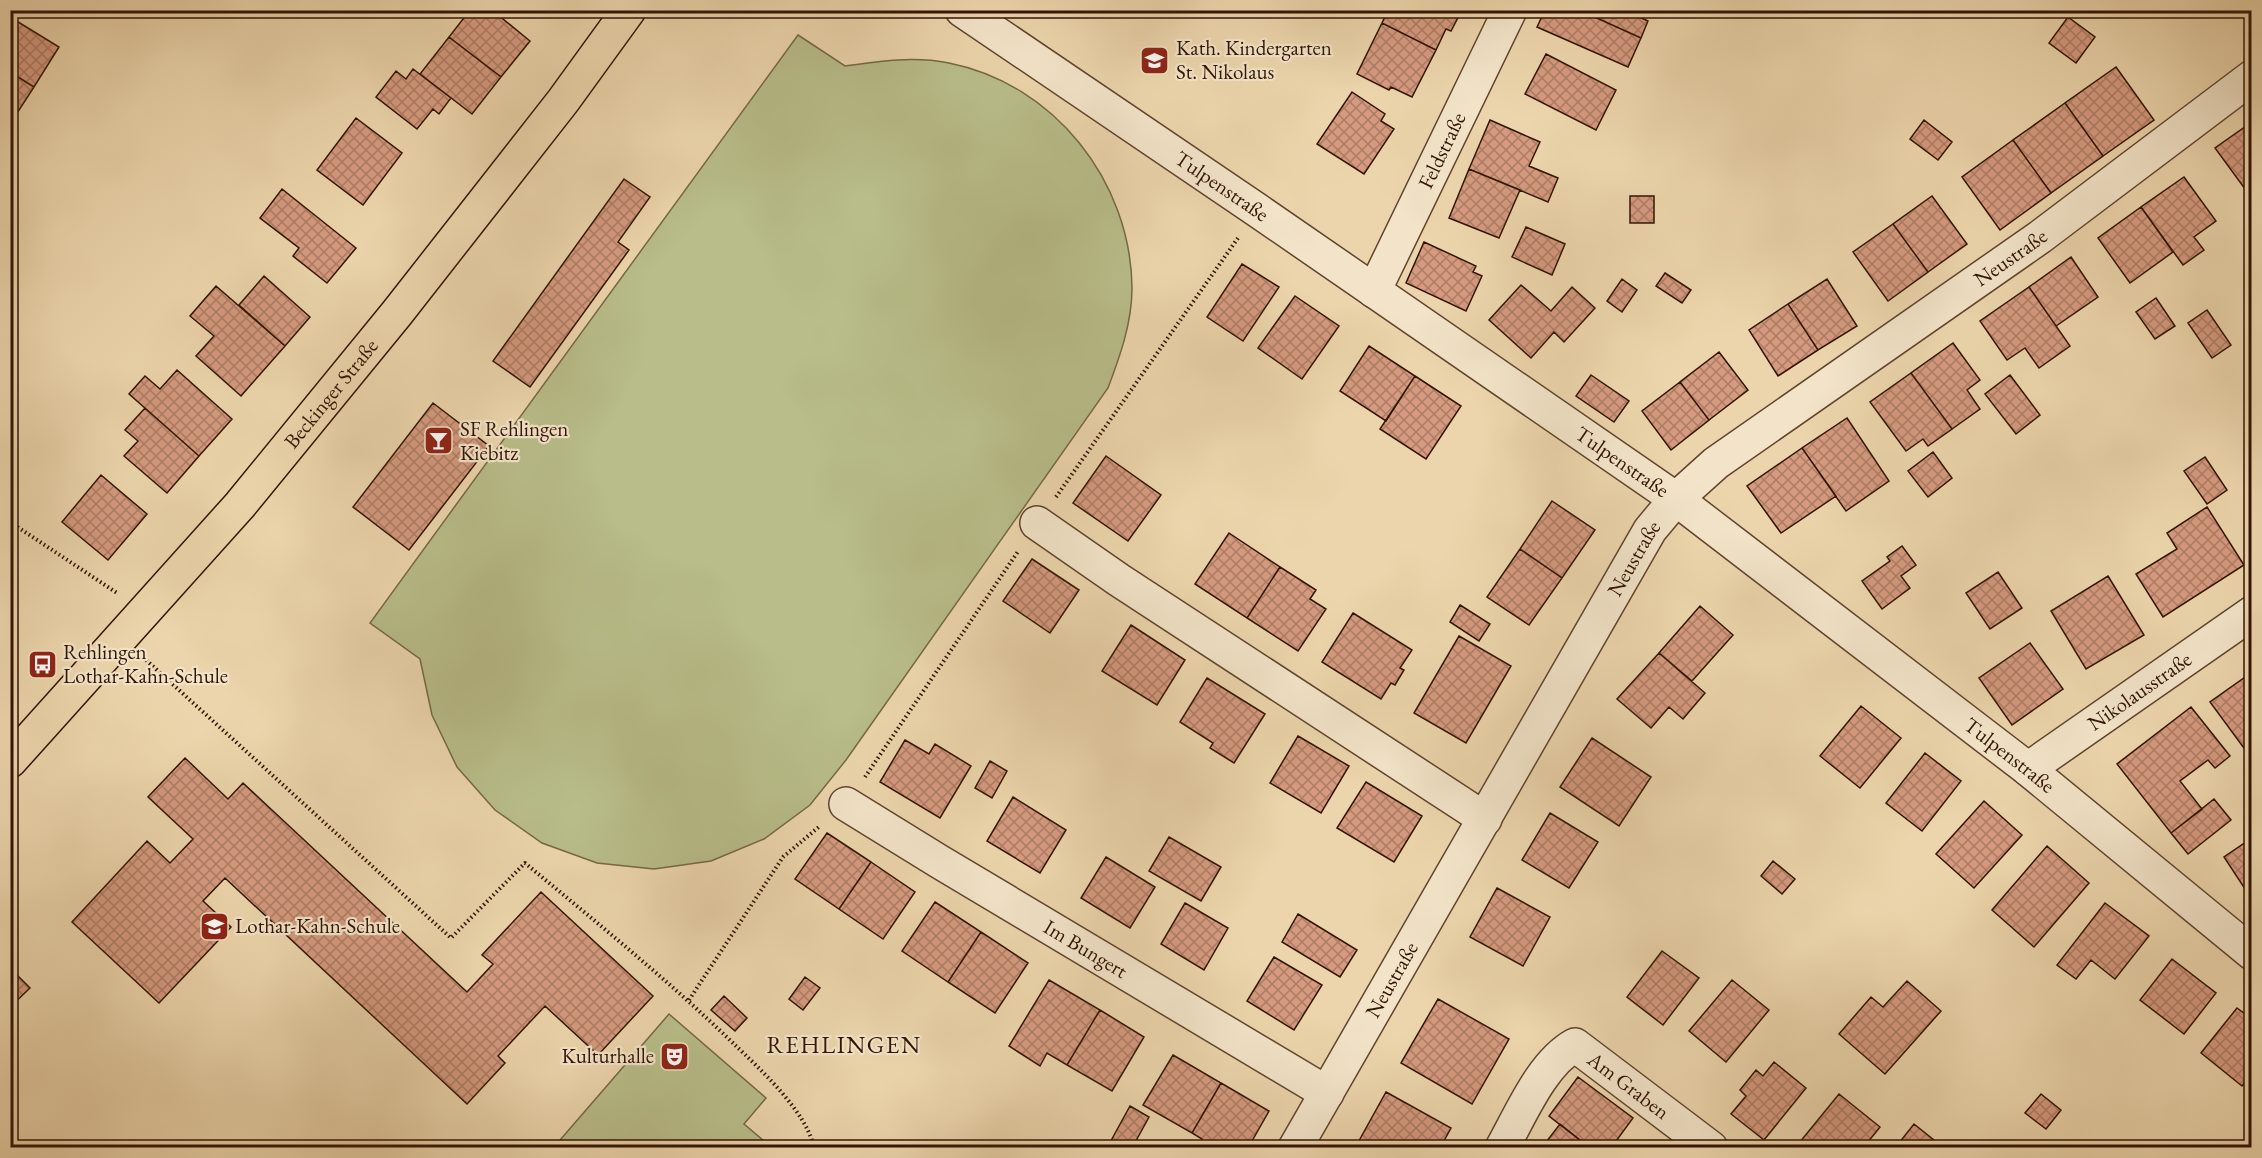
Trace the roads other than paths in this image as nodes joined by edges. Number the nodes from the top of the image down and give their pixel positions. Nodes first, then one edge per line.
1 (629, 10) edge
2 (962, 10) edge
3 (1510, 10) edge
4 (2252, 77) edge
5 (1374, 291) junction
6 (1676, 499) junction
7 (1037, 523) road end
8 (2252, 613) edge
9 (10, 761) edge
10 (2028, 769) junction
11 (846, 804) road end
12 (1485, 819) junction
13 (2252, 953) edge
14 (1327, 1093) junction
15 (1704, 1146) edge
16 (1295, 1148) edge
17 (1502, 1148) edge

1 - 9 main road, Beckinger Straße
2 - 5 street, Tulpenstraße
3 - 5 street, Feldstraße
4 - 6 street, Neustraße
5 - 6 street, Tulpenstraße
6 - 10 street, Tulpenstraße
6 - 12 street, Neustraße
7 - 12 street
8 - 10 street, Nikolausstraße
10 - 13 street, Tulpenstraße
11 - 14 street, Im Bungert
12 - 14 street, Neustraße
14 - 16 street, Neustraße
15 - 17 street, Am Graben

